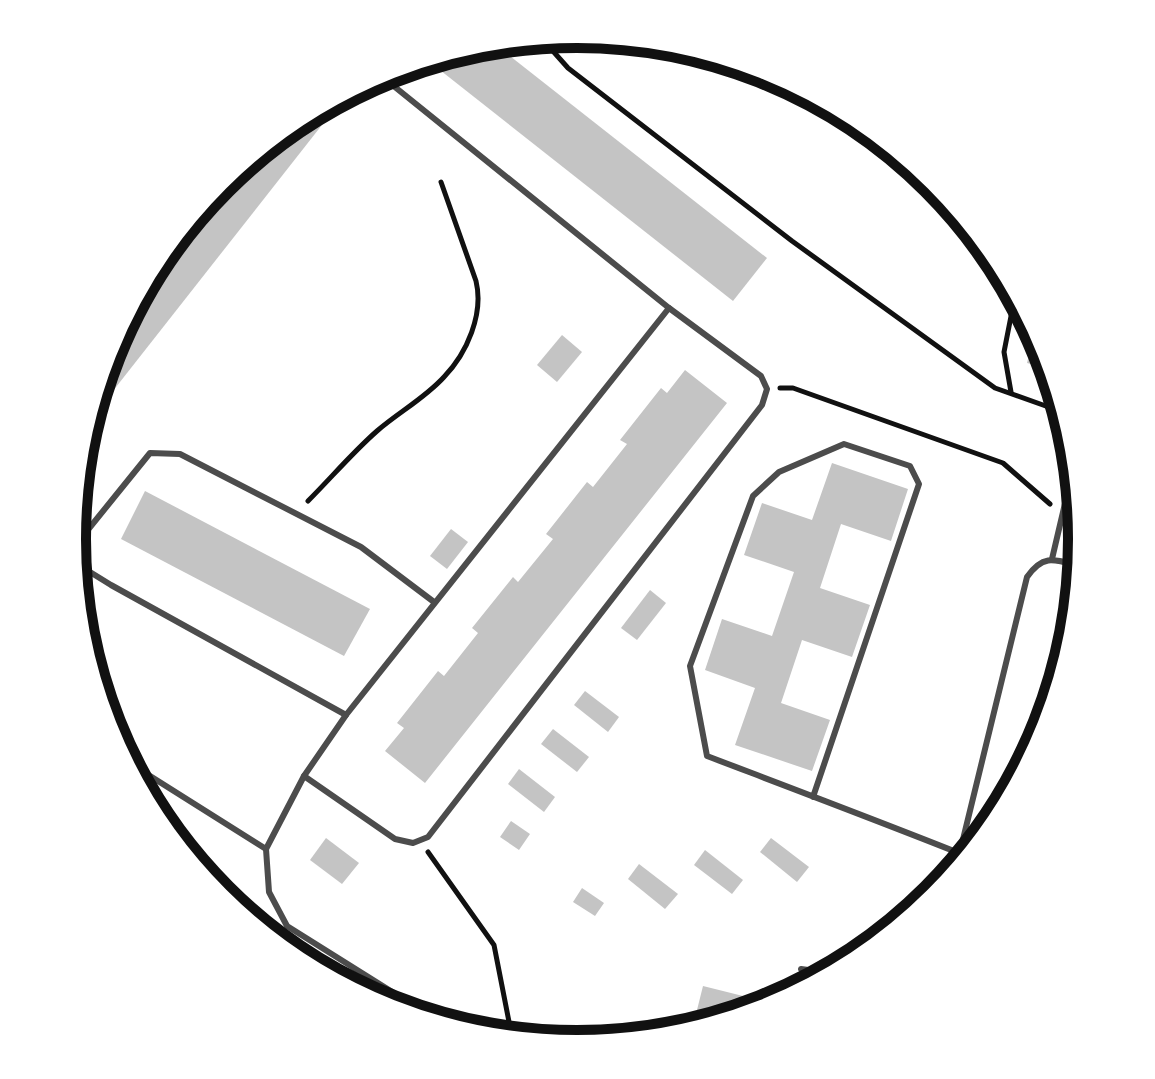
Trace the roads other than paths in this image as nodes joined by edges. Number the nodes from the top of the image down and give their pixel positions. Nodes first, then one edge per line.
1 (391, 84) edge
2 (669, 308) junction
3 (1067, 495) dead end
4 (86, 532) edge
5 (1052, 559) junction
6 (1068, 563) edge
7 (87, 570) edge
8 (434, 602) junction
9 (346, 715) junction
10 (146, 773) edge
11 (304, 776) junction
12 (813, 797) junction
13 (960, 847) edge
14 (266, 849) junction
15 (957, 852) edge
16 (801, 969) dead end
17 (813, 971) edge
18 (404, 999) edge

1 - 2 lane
2 - 8 lane
2 - 11 lane
3 - 5 lane
4 - 8 lane
5 - 6 lane
5 - 13 lane
7 - 9 lane
8 - 9 lane
9 - 11 lane
10 - 14 lane
11 - 14 lane
12 - 12 lane
12 - 15 lane
14 - 18 lane
16 - 17 lane

